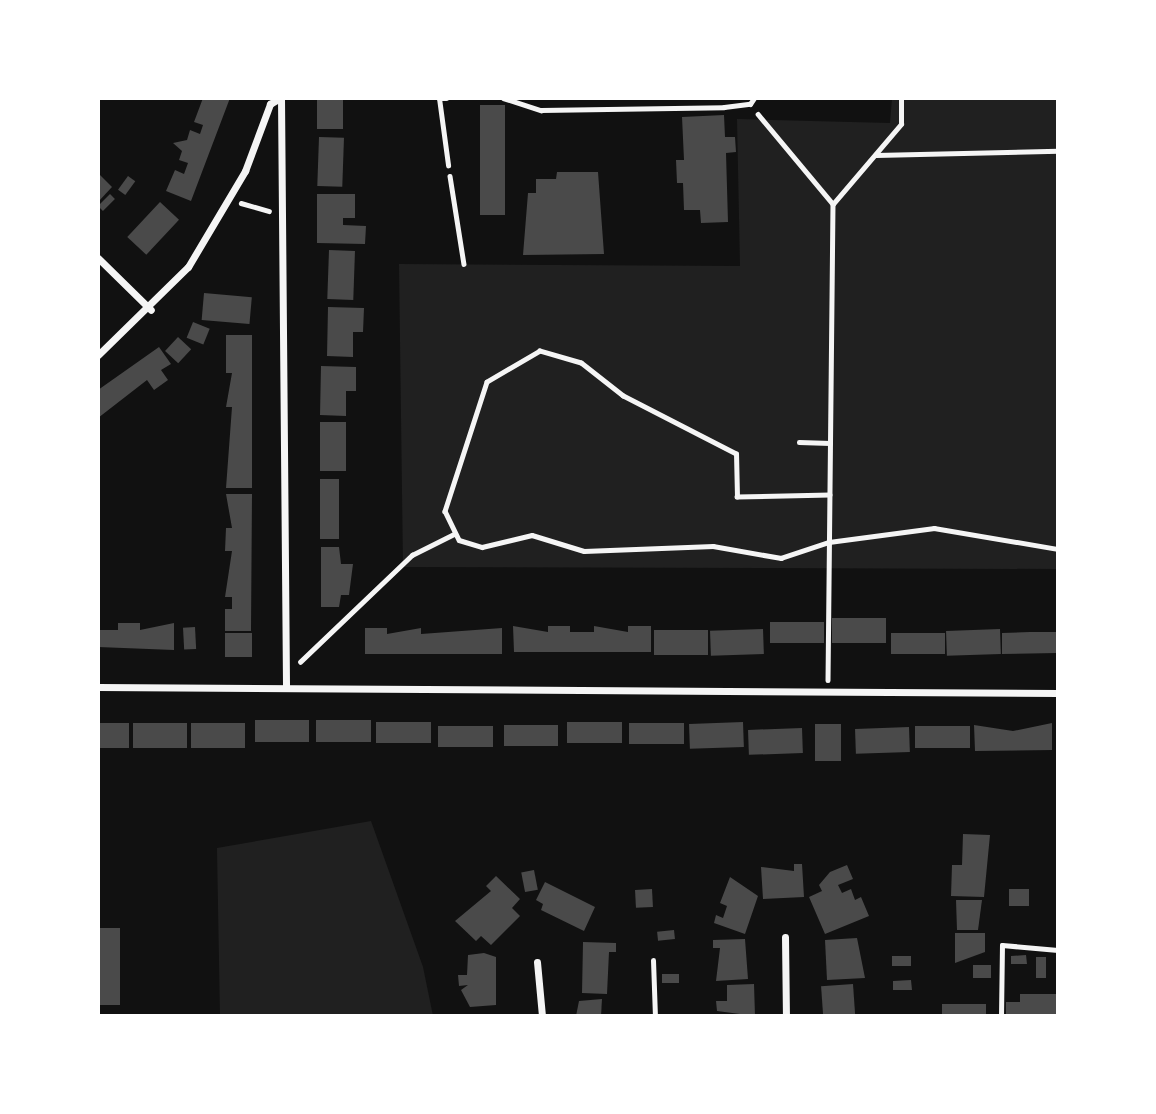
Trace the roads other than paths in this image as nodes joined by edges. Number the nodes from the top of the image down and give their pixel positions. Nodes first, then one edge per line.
1 (280, 98) edge
2 (446, 98) edge
3 (503, 98) edge
4 (754, 98) edge
5 (448, 165) road end
6 (98, 258) edge
7 (151, 310) junction
8 (98, 355) edge
9 (98, 687) edge
10 (286, 688) junction
11 (1058, 693) edge
12 (785, 937) dead end
13 (1058, 950) edge
14 (653, 960) dead end
15 (537, 962) dead end
16 (542, 1016) edge
17 (655, 1016) edge
18 (786, 1016) edge
19 (1001, 1016) edge

1 - 7 street
1 - 10 street
2 - 5 lane
3 - 4 lane
6 - 7 street
7 - 8 street
9 - 10 street
10 - 11 street
12 - 18 street
13 - 19 lane
14 - 17 lane
15 - 16 street

